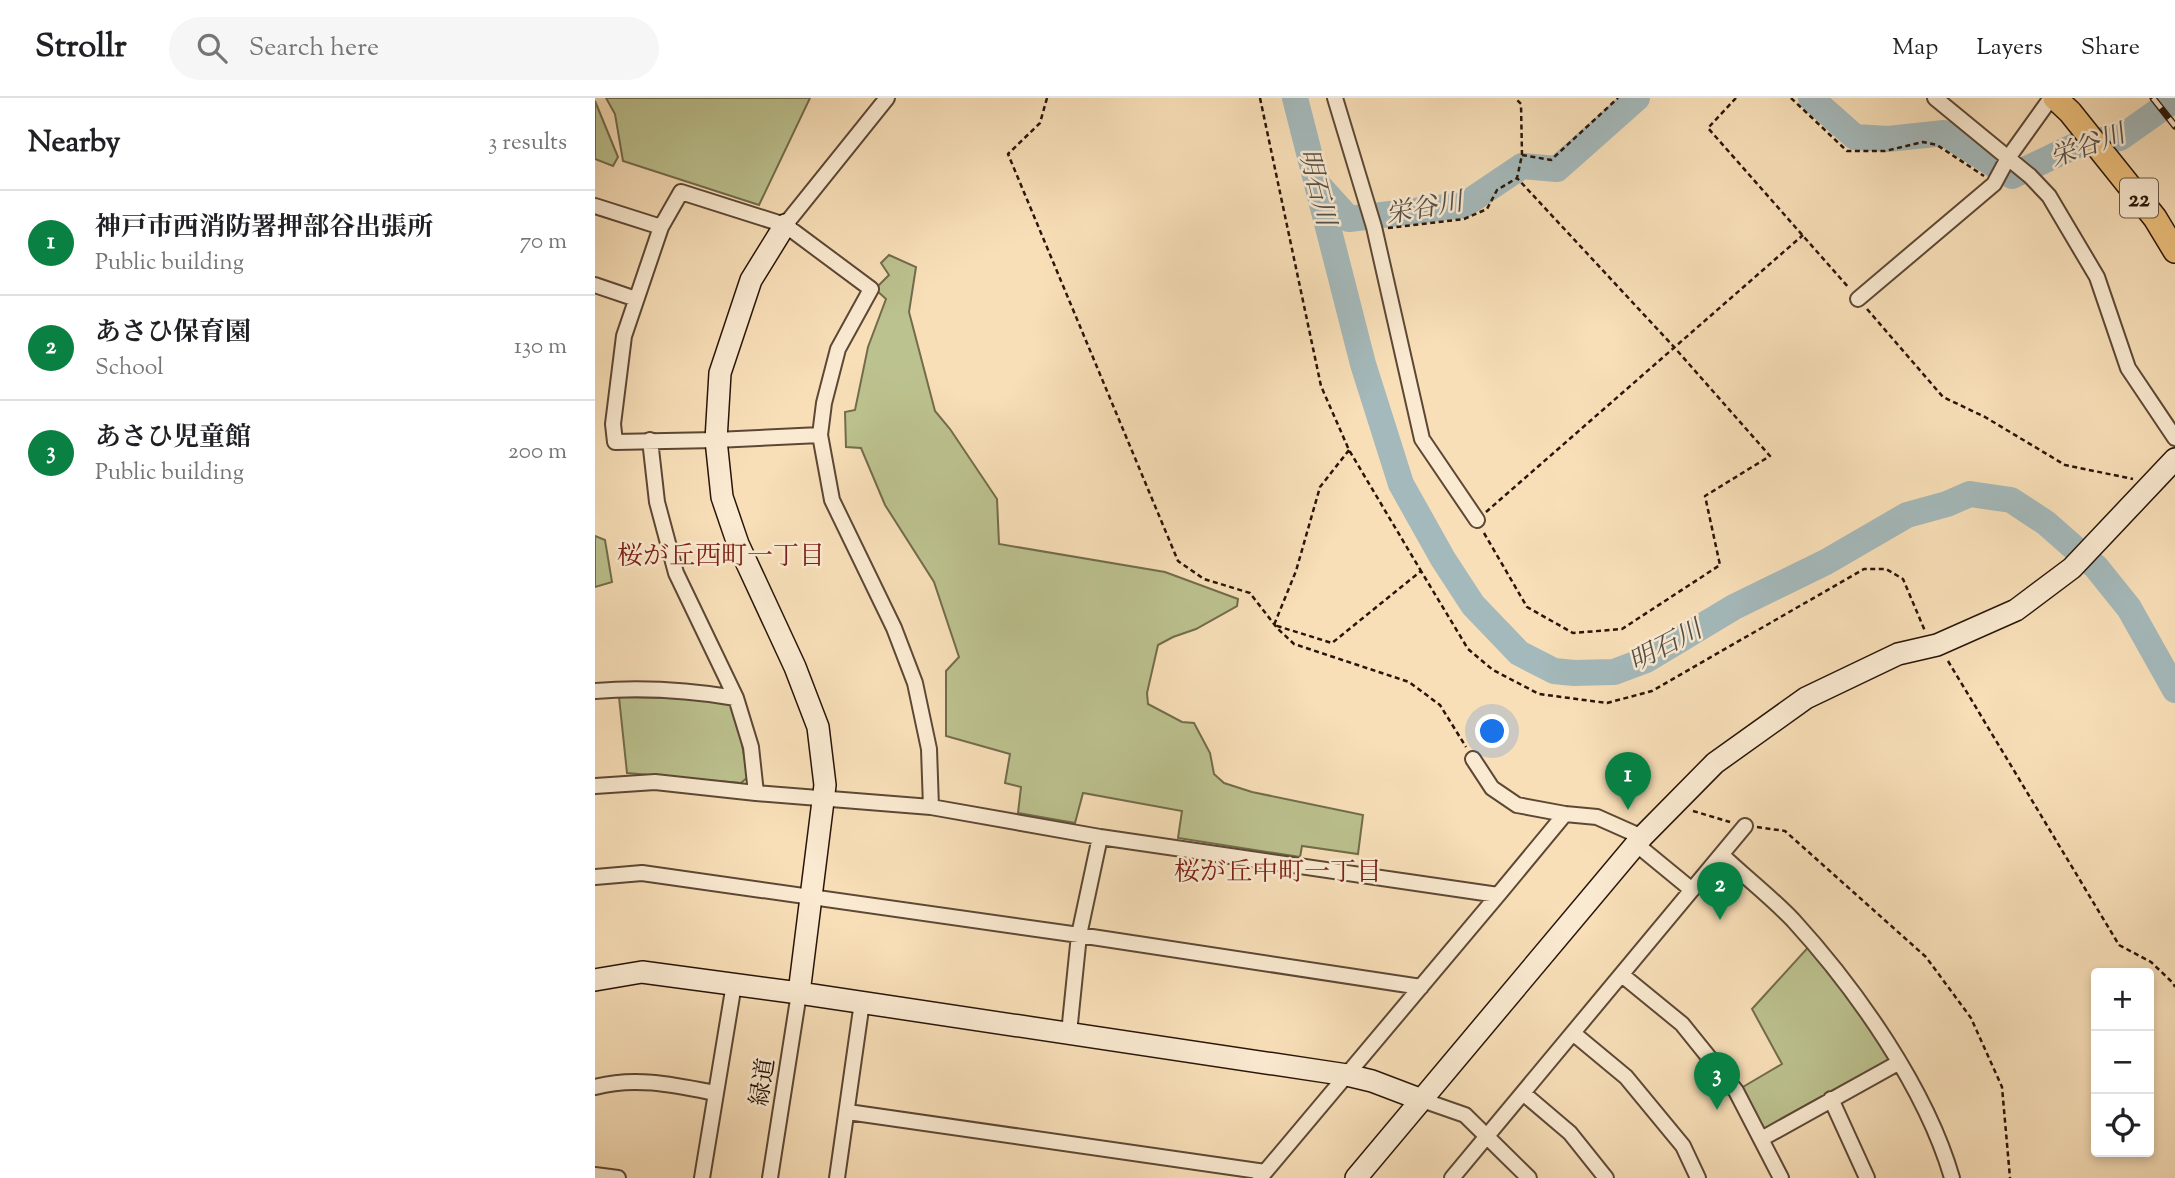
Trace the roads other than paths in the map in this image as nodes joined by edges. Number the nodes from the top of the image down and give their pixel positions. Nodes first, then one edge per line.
1 (887, 98) edge
2 (1335, 98) edge
3 (1935, 98) edge
4 (2053, 98) edge
5 (2004, 170) junction
6 (595, 206) edge
7 (785, 225) junction
8 (661, 227) junction
9 (2175, 251) edge
10 (595, 285) edge
11 (636, 299) junction
12 (1858, 299) road end
13 (820, 435) junction
14 (2175, 439) edge
15 (650, 440) junction
16 (716, 440) junction
17 (2175, 459) edge
18 (1477, 520) road end
19 (595, 691) edge
20 (736, 698) junction
21 (1473, 759) road end
22 (595, 786) edge
23 (755, 793) junction
24 (823, 799) junction
25 (931, 807) junction
26 (1565, 814) junction
27 (1745, 826) road end
28 (1100, 838) junction
29 (1639, 840) junction
30 (1722, 855) junction
31 (595, 877) edge
32 (1692, 890) junction
33 (1498, 895) junction
34 (811, 896) junction
35 (1079, 935) junction
36 (1622, 975) junction
37 (595, 980) edge
38 (734, 984) junction
39 (1421, 987) junction
40 (799, 992) junction
41 (862, 1002) junction
42 (1069, 1033) junction
43 (1573, 1033) junction
44 (1898, 1063) junction
45 (1347, 1075) junction
46 (595, 1087) edge
47 (715, 1093) junction
48 (1523, 1093) junction
49 (1831, 1099) junction
50 (1422, 1100) junction
51 (848, 1112) junction
52 (1487, 1136) junction
53 (1763, 1138) junction
54 (595, 1175) edge
55 (1262, 1175) edge
56 (618, 1178) edge
57 (702, 1178) edge
58 (770, 1178) edge
59 (837, 1178) edge
60 (1356, 1178) edge
61 (1452, 1178) edge
62 (1529, 1178) edge
63 (1606, 1178) edge
64 (1698, 1178) edge
65 (1781, 1178) edge
66 (1867, 1178) edge
67 (1952, 1178) edge

1 - 7 street
2 - 18 street
3 - 5 street
4 - 5 street
4 - 9 main road, 22
5 - 12 street
5 - 14 street
6 - 8 street
7 - 8 street
7 - 13 street
7 - 16 street
8 - 11 street
10 - 11 street
11 - 15 street
13 - 16 street
13 - 25 street
15 - 16 street
15 - 20 street
16 - 24 street
17 - 29 street
19 - 20 street
20 - 23 street
21 - 26 street
22 - 23 street
23 - 24 street
24 - 25 street
24 - 34 street
25 - 28 street
26 - 29 street
26 - 33 street
27 - 30 street
28 - 33 street
28 - 35 street
29 - 32 street
29 - 50 street
30 - 32 street
30 - 44 street
31 - 34 street
32 - 36 street
33 - 39 street
34 - 35 street
34 - 40 street
35 - 39 street
35 - 42 street
36 - 43 street
36 - 53 street
37 - 38 street
38 - 40 street
38 - 47 street
39 - 45 street
40 - 41 street
40 - 58 street, 緑道
41 - 42 street
41 - 51 street
42 - 45 street
43 - 48 street
43 - 64 street
44 - 49 street
44 - 67 street
45 - 50 street
45 - 55 street
46 - 47 street
47 - 57 street
48 - 52 street
48 - 63 street
49 - 53 street
49 - 66 street
50 - 52 street
50 - 60 street
51 - 55 street
51 - 59 street
52 - 61 street
52 - 62 street
53 - 65 street
54 - 56 street

